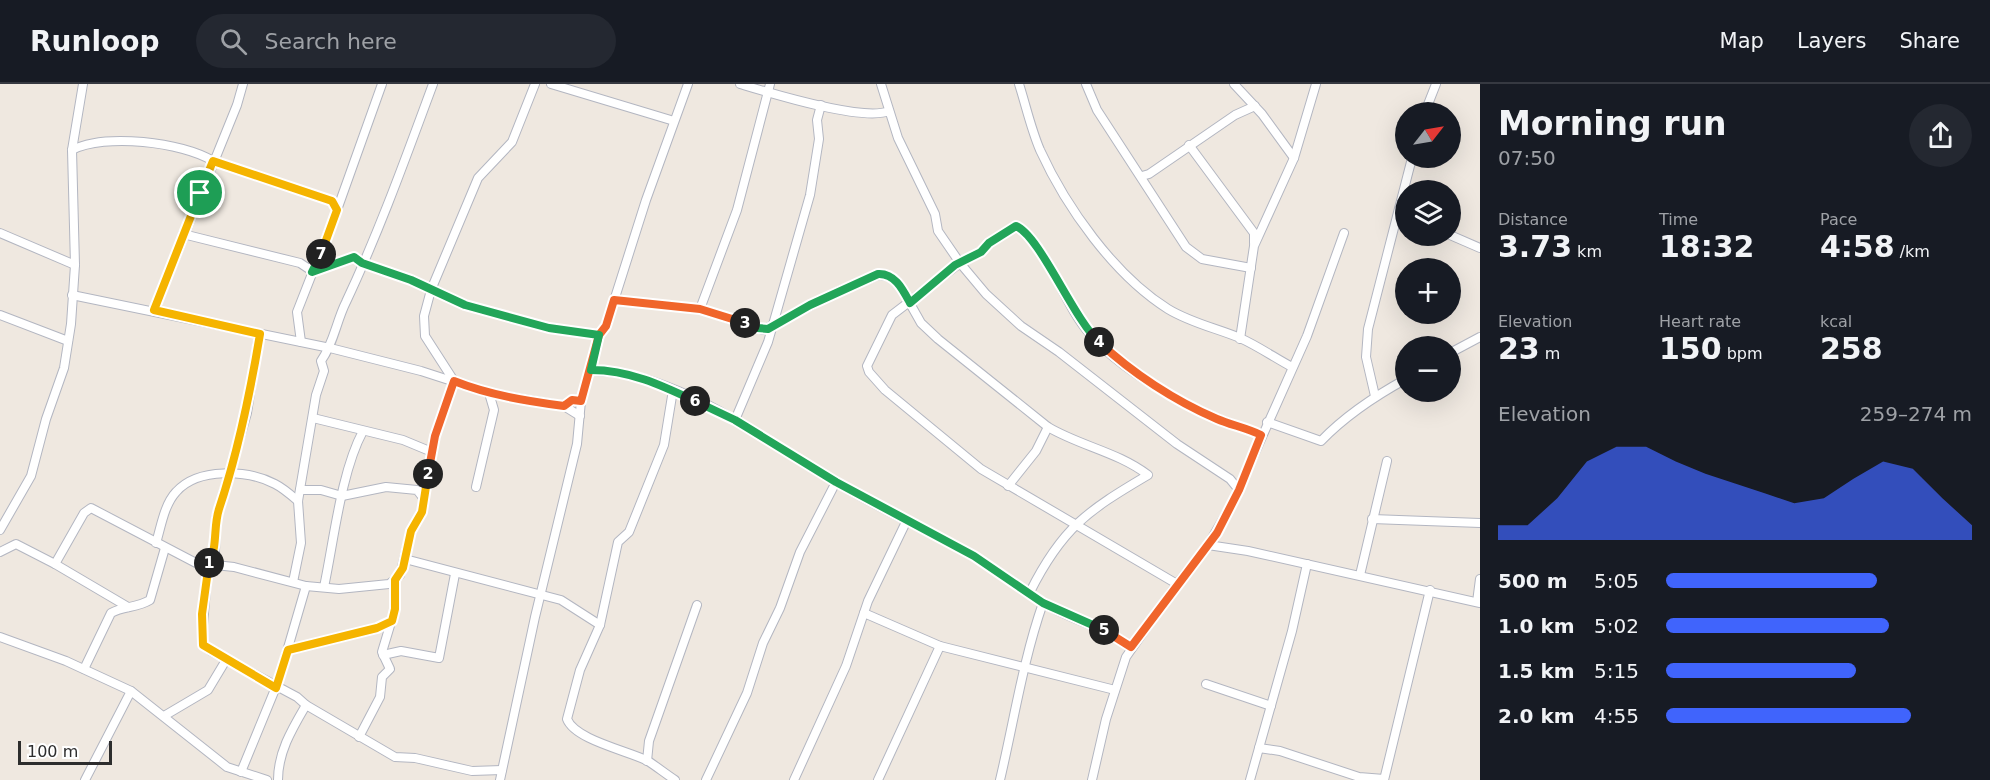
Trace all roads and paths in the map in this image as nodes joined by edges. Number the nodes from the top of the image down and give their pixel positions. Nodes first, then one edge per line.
1 (83, 84) edge
2 (243, 84) edge
3 (382, 84) edge
4 (433, 84) edge
5 (535, 84) edge
6 (551, 84) edge
7 (688, 84) edge
8 (740, 84) edge
9 (770, 84) edge
10 (881, 84) edge
11 (1019, 84) edge
12 (1086, 84) edge
13 (1234, 84) edge
14 (1316, 84) edge
15 (1436, 84) edge
16 (768, 93) junction
17 (1429, 102) edge
18 (821, 105) junction
19 (1255, 106) junction
20 (889, 111) junction
21 (674, 121) junction
22 (1189, 145) junction
23 (72, 150) junction
24 (1294, 158) junction
25 (213, 161) junction
26 (1142, 176) junction
27 (337, 210) junction
28 (0, 233) edge
29 (1344, 233) dead end
30 (183, 234) junction
31 (1395, 237) edge
32 (1461, 240) edge
33 (1254, 246) junction
34 (1480, 248) edge
35 (362, 263) junction
36 (960, 263) junction
37 (75, 265) junction
38 (1251, 268) junction
39 (312, 272) junction
40 (431, 290) junction
41 (72, 295) junction
42 (614, 300) junction
43 (910, 303) junction
44 (700, 309) junction
45 (154, 310) junction
46 (0, 315) edge
47 (772, 327) junction
48 (260, 334) junction
49 (599, 335) junction
50 (1480, 337) edge
51 (1240, 339) junction
52 (68, 341) junction
53 (301, 342) junction
54 (1461, 347) edge
55 (330, 348) junction
56 (1292, 368) junction
57 (591, 370) junction
58 (454, 381) junction
59 (1395, 385) edge
60 (673, 390) junction
61 (489, 393) junction
62 (1375, 396) junction
63 (581, 401) junction
64 (564, 406) junction
65 (580, 416) junction
66 (313, 418) junction
67 (735, 420) junction
68 (1267, 422) junction
69 (1048, 428) junction
70 (363, 431) junction
71 (1261, 435) junction
72 (432, 452) junction
73 (1387, 461) dead end
74 (230, 473) junction
75 (836, 482) junction
76 (1008, 486) junction
77 (476, 487) dead end
78 (300, 490) junction
79 (1239, 490) junction
80 (342, 496) junction
81 (424, 499) junction
82 (298, 501) junction
83 (1372, 519) junction
84 (906, 522) junction
85 (1075, 523) junction
86 (1480, 523) edge
87 (0, 530) edge
88 (156, 543) junction
89 (1208, 545) junction
90 (165, 548) junction
91 (0, 552) edge
92 (405, 559) junction
93 (55, 564) junction
94 (1307, 564) junction
95 (208, 565) junction
96 (455, 574) junction
97 (1360, 575) junction
98 (1480, 579) edge
99 (395, 580) junction
100 (293, 582) junction
101 (1177, 584) junction
102 (306, 586) junction
103 (324, 587) junction
104 (1430, 590) junction
105 (1030, 592) junction
106 (541, 594) junction
107 (1478, 602) edge
108 (1043, 603) junction
109 (697, 605) dead end
110 (128, 608) junction
111 (864, 613) junction
112 (392, 621) junction
113 (600, 625) junction
114 (0, 637) edge
115 (940, 646) junction
116 (1131, 647) junction
117 (288, 650) junction
118 (383, 654) junction
119 (226, 660) junction
120 (1023, 667) junction
121 (84, 669) junction
122 (1206, 684) dead end
123 (276, 688) junction
124 (1115, 690) junction
125 (131, 691) junction
126 (306, 705) junction
127 (1271, 706) junction
128 (164, 716) junction
129 (359, 737) junction
130 (1259, 748) junction
131 (647, 761) junction
132 (501, 770) junction
133 (241, 772) junction
134 (85, 780) edge
135 (267, 780) edge
136 (278, 780) edge
137 (500, 780) edge
138 (675, 780) edge
139 (706, 780) edge
140 (794, 780) edge
141 (878, 780) edge
142 (1000, 780) edge
143 (1092, 780) edge
144 (1250, 780) edge
145 (1384, 780) edge

1 - 23 street
2 - 25 street
3 - 27 street
4 - 35 street
5 - 40 street
6 - 21 street
7 - 21 street
8 - 16 street
9 - 16 street
10 - 20 street
11 - 51 street
12 - 26 street
13 - 19 street
14 - 24 street
15 - 17 street
16 - 18 street
16 - 44 street
18 - 20 street
18 - 47 street
19 - 22 street
19 - 24 street
20 - 36 street
21 - 42 street
22 - 26 street
22 - 33 street
23 - 25 street
23 - 37 street
24 - 33 street
25 - 27 street
25 - 30 street
26 - 38 street
27 - 39 street
28 - 37 street
29 - 56 street
30 - 39 street
30 - 45 street
31 - 62 street
32 - 34 street
33 - 38 street
35 - 39 street
35 - 40 street
35 - 55 street
36 - 43 street
36 - 71 street
36 - 79 street
37 - 41 street
38 - 51 street
39 - 53 street
40 - 49 street
40 - 58 street
41 - 45 street
41 - 52 street
42 - 44 street
42 - 49 street
43 - 47 street
43 - 69 street
43 - 76 street
44 - 47 street
45 - 48 street
46 - 52 street
47 - 67 street
48 - 53 street
48 - 74 street
49 - 57 street
50 - 54 street
51 - 56 street
52 - 87 street
53 - 55 street
55 - 58 street
55 - 66 street
56 - 68 street
57 - 60 street
57 - 63 street
58 - 61 street
58 - 72 street
59 - 62 street
60 - 67 street
60 - 113 street
61 - 64 street
61 - 77 street
62 - 68 street
63 - 64 street
63 - 65 street
64 - 65 street
65 - 106 street
66 - 70 street
66 - 78 street
67 - 75 street
68 - 71 street
69 - 76 street
69 - 85 street
70 - 72 street
70 - 80 street
71 - 79 street
72 - 81 street
73 - 83 street
74 - 82 street
74 - 88 street
74 - 95 street
75 - 84 street
75 - 139 street
76 - 85 street
78 - 80 street
78 - 82 street
79 - 89 street
80 - 81 street
80 - 103 street
81 - 92 street
82 - 100 street
83 - 86 street
83 - 97 street
84 - 105 street
84 - 111 street
85 - 101 street
85 - 105 street
88 - 90 street
88 - 93 street
89 - 94 street
89 - 101 street
90 - 95 street
90 - 110 street
91 - 93 street
92 - 96 street
92 - 99 street
93 - 110 street
94 - 97 street
94 - 127 street
95 - 100 street
95 - 119 street
96 - 106 street
96 - 118 street
97 - 104 street
98 - 107 street
99 - 103 street
99 - 112 street
100 - 102 street
101 - 116 street
102 - 103 street
102 - 117 street
104 - 107 street
104 - 145 street
105 - 108 street
106 - 113 street
106 - 132 street
108 - 116 street
108 - 120 street
109 - 131 street
110 - 121 street
111 - 115 street
111 - 140 street
112 - 117 street
112 - 118 street
113 - 131 street
114 - 121 street
115 - 120 street
115 - 141 street
116 - 124 street
117 - 123 street
118 - 129 street
119 - 123 street
119 - 128 street
120 - 124 street
120 - 142 street
121 - 125 street
122 - 127 street
123 - 126 street
123 - 133 street
124 - 143 street
125 - 128 street
125 - 134 street
126 - 129 street
126 - 136 street
127 - 130 street
128 - 133 street
129 - 132 street
130 - 144 street
130 - 145 street
131 - 138 street
132 - 137 street
133 - 135 street

